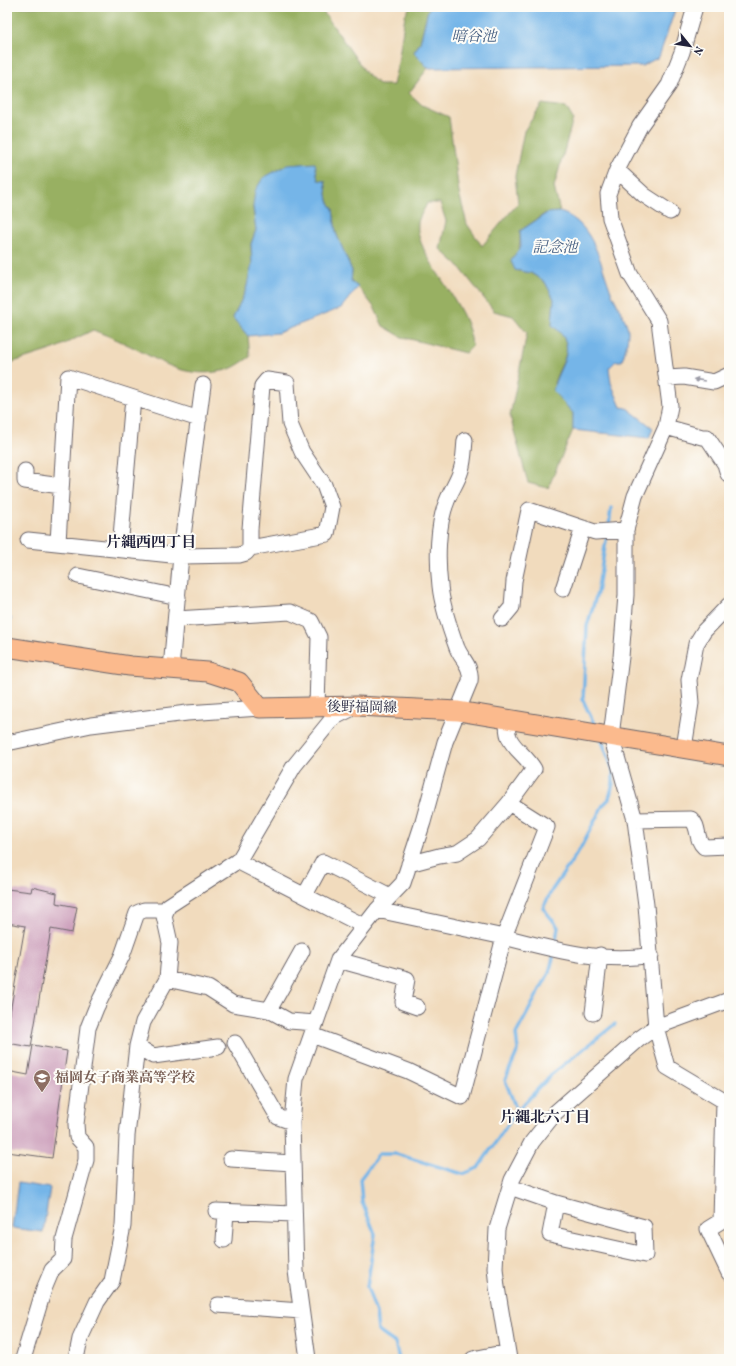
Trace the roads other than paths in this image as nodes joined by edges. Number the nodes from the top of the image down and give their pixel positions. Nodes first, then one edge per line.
1 (695, 7) edge
2 (617, 170) junction
3 (670, 212) dead end
4 (729, 375) edge
5 (667, 378) junction
6 (203, 385) dead end
7 (133, 398) junction
8 (198, 419) junction
9 (666, 428) junction
10 (465, 440) dead end
11 (728, 474) dead end
12 (25, 481) dead end
13 (61, 486) junction
14 (582, 528) junction
15 (626, 530) junction
16 (28, 540) dead end
17 (58, 542) junction
18 (120, 548) junction
19 (250, 548) junction
20 (181, 556) junction
21 (78, 576) dead end
22 (563, 589) dead end
23 (178, 597) junction
24 (729, 605) edge
25 (176, 619) junction
26 (502, 619) dead end
27 (7, 647) edge
28 (171, 669) junction
29 (357, 706) junction
30 (260, 708) junction
31 (317, 708) junction
32 (458, 711) junction
33 (508, 720) junction
34 (611, 736) junction
35 (7, 743) edge
36 (684, 748) junction
37 (729, 756) edge
38 (508, 803) junction
39 (635, 820) junction
40 (729, 846) edge
41 (237, 861) junction
42 (409, 864) junction
43 (305, 895) junction
44 (390, 896) junction
45 (166, 910) junction
46 (377, 910) junction
47 (364, 926) junction
48 (504, 937) junction
49 (302, 951) dead end
50 (651, 955) junction
51 (600, 956) junction
52 (338, 960) junction
53 (167, 979) junction
54 (729, 1000) edge
55 (417, 1007) dead end
56 (269, 1010) junction
57 (593, 1013) dead end
58 (656, 1027) junction
59 (314, 1029) junction
60 (235, 1043) dead end
61 (137, 1046) junction
62 (218, 1047) dead end
63 (292, 1122) junction
64 (231, 1159) dead end
65 (292, 1163) junction
66 (510, 1187) junction
67 (556, 1203) junction
68 (294, 1214) junction
69 (224, 1240) dead end
70 (729, 1273) edge
71 (218, 1305) dead end
72 (301, 1311) junction
73 (508, 1355) edge
74 (23, 1359) edge
75 (76, 1359) edge
76 (308, 1359) edge
77 (473, 1359) edge

1 - 2 street
2 - 3 street
2 - 5 street
4 -> 5 street
5 - 9 street
6 - 8 street
7 - 8 street
7 - 13 street
7 - 18 street
8 - 20 street
9 - 11 street
9 - 15 street
10 - 32 street
12 - 13 street
13 - 17 street
14 - 15 street
14 - 22 street
14 - 26 street
15 - 34 street
16 - 17 street
17 - 18 street
18 - 20 street
19 - 19 street
19 - 20 street
20 - 23 street
21 - 23 street
23 - 25 street
24 - 36 street
25 - 28 street
25 - 31 street
27 - 28 main road
28 - 30 main road
29 - 31 main road, 後野福岡線
29 - 32 main road, 後野福岡線
29 - 41 street
30 - 31 main road, 後野福岡線
30 - 35 street
32 - 33 main road, 後野福岡線
32 - 42 street
33 - 34 main road, 後野福岡線
33 - 38 street
34 - 36 main road, 後野福岡線
34 - 39 street
36 - 37 main road, 後野福岡線
38 - 42 street
38 - 48 street
39 - 40 street
39 - 50 street
41 - 43 street
41 - 45 street
42 - 44 street
43 - 44 street
43 - 47 street
44 - 46 street
45 - 53 street
45 - 74 street
46 - 47 street
46 - 48 street
47 - 52 street
48 - 51 street
48 - 59 street
49 - 56 street
50 - 51 street
50 - 58 street
51 - 57 street
52 - 55 street
52 - 59 street
53 - 56 street
53 - 61 street
54 - 58 street
56 - 59 street
58 - 66 street
58 - 70 street
59 - 63 street
60 - 63 street
61 - 62 street
61 - 75 street
63 - 65 street
64 - 65 street
65 - 68 street
66 - 67 street
66 - 73 street
67 - 67 street
68 - 69 street
68 - 72 street
71 - 72 street
72 - 76 street
73 - 77 street

